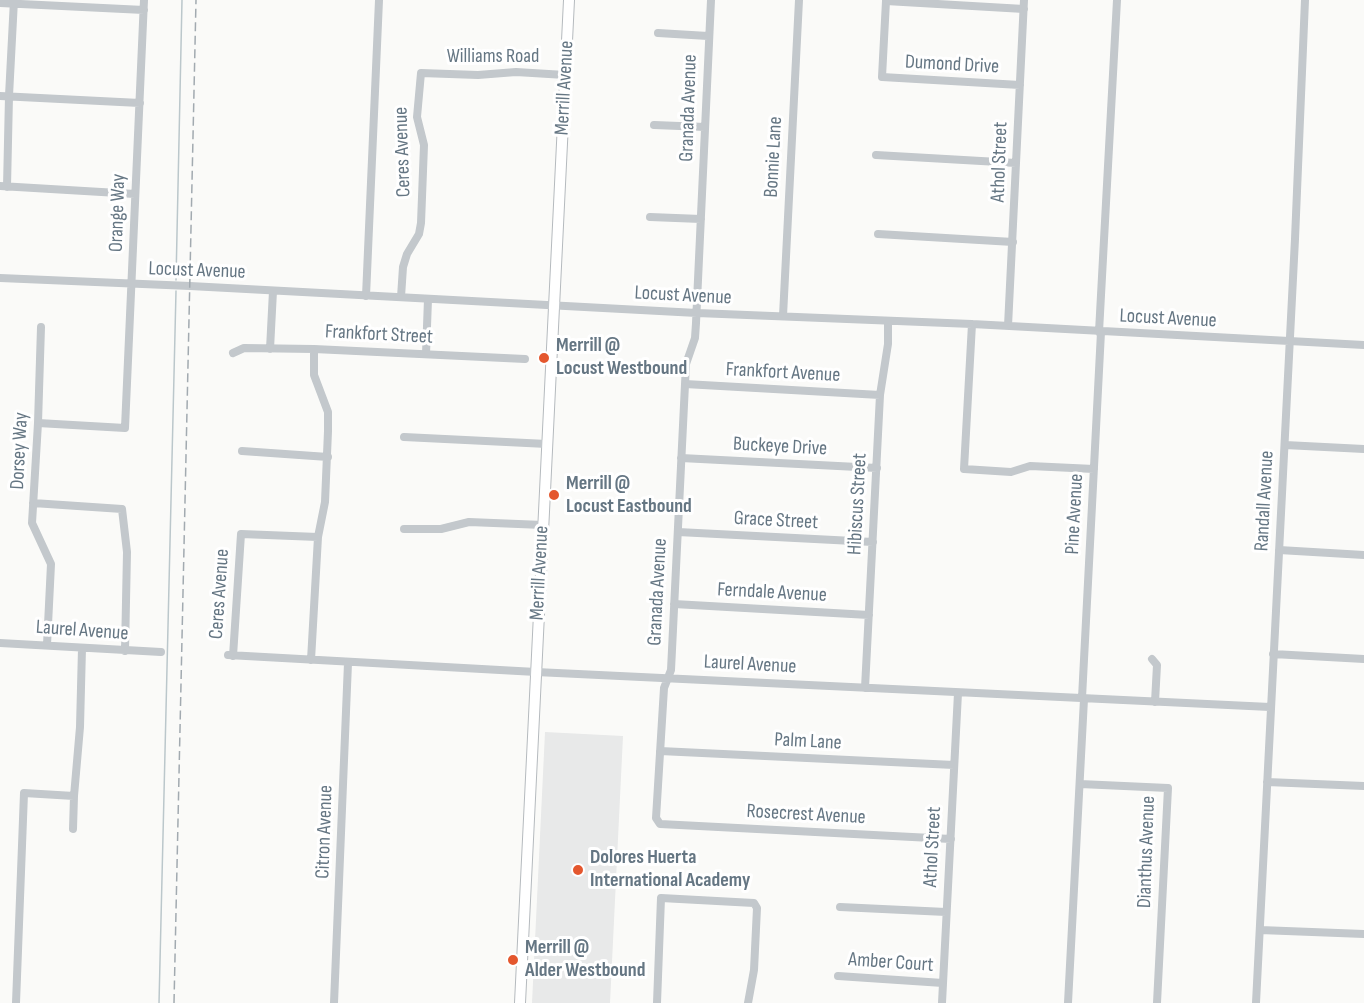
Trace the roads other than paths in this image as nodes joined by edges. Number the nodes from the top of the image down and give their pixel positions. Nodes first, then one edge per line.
1 (379, 0) edge
2 (569, 0) edge
3 (711, 0) edge
4 (799, 0) edge
5 (1117, 0) edge
6 (1305, 0) edge
7 (885, 1) edge
8 (14, 2) edge
9 (0, 3) edge
10 (1024, 4) edge
11 (144, 5) edge
12 (658, 33) dead end
13 (708, 36) junction
14 (421, 73) joint
15 (565, 75) junction
16 (1020, 85) junction
17 (4, 96) edge
18 (140, 103) junction
19 (654, 125) dead end
20 (705, 128) junction
21 (876, 155) dead end
22 (1016, 163) junction
23 (4, 186) edge
24 (135, 194) junction
25 (650, 217) dead end
26 (701, 219) junction
27 (878, 234) dead end
28 (1014, 242) junction
29 (0, 278) edge
30 (131, 285) junction
31 (273, 291) junction
32 (366, 296) junction
33 (401, 297) junction
34 (428, 299) junction
35 (554, 306) junction
36 (697, 313) junction
37 (783, 316) junction
38 (888, 321) junction
39 (972, 324) junction
40 (1008, 326) junction
41 (41, 327) dead end
42 (1100, 332) junction
43 (1289, 342) junction
44 (1364, 345) edge
45 (270, 348) junction
46 (314, 349) junction
47 (233, 353) dead end
48 (426, 354) junction
49 (525, 358) dead end
50 (685, 384) junction
51 (880, 394) junction
52 (38, 423) junction
53 (404, 437) dead end
54 (547, 444) junction
55 (1285, 445) junction
56 (1364, 449) edge
57 (242, 451) dead end
58 (328, 457) junction
59 (681, 458) junction
60 (877, 468) junction
61 (1094, 469) junction
62 (33, 503) junction
63 (543, 525) junction
64 (404, 529) dead end
65 (678, 532) junction
66 (318, 537) junction
67 (873, 542) junction
68 (1279, 550) junction
69 (1364, 555) edge
70 (674, 604) junction
71 (869, 615) junction
72 (0, 643) edge
73 (47, 645) junction
74 (82, 648) junction
75 (125, 651) junction
76 (161, 652) dead end
77 (1273, 654) junction
78 (230, 655) joint
79 (1364, 658) edge
80 (1152, 659) dead end
81 (311, 660) junction
82 (348, 663) junction
83 (536, 672) junction
84 (668, 677) junction
85 (865, 688) junction
86 (958, 693) junction
87 (1083, 698) junction
88 (1155, 702) junction
89 (1270, 707) junction
90 (660, 751) junction
91 (954, 765) junction
92 (1267, 782) junction
93 (1080, 784) junction
94 (1364, 786) edge
95 (74, 796) junction
96 (660, 824) joint
97 (73, 829) dead end
98 (951, 839) junction
99 (840, 907) dead end
100 (946, 912) junction
101 (1260, 930) junction
102 (1364, 934) edge
103 (838, 976) dead end
104 (943, 983) junction
105 (16, 1003) edge
106 (334, 1003) edge
107 (520, 1003) edge
108 (657, 1003) edge
109 (748, 1003) edge
110 (942, 1003) edge
111 (1068, 1003) edge
112 (1157, 1003) edge
113 (1256, 1003) edge

1 - 32 street
2 - 15 main road, Merrill Avenue
3 - 13 street, Granada Avenue
4 - 37 street, Bonnie Lane
5 - 42 street, Pine Avenue
6 - 43 street, Randall Avenue
7 - 10 street
7 - 16 street, Dumond Drive
8 - 9 street
8 - 11 street
8 - 17 street
10 - 16 street, Athol Street
11 - 18 street, Orange Way
12 - 13 street
13 - 20 street, Granada Avenue
14 - 15 street, Williams Road
14 - 33 street, Ceres Avenue
15 - 35 main road, Merrill Avenue
16 - 22 street, Athol Street
17 - 18 street
17 - 23 street
18 - 24 street, Orange Way
19 - 20 street
20 - 26 street, Granada Avenue
21 - 22 street
22 - 28 street, Athol Street
23 - 24 street
24 - 30 street, Orange Way
25 - 26 street
26 - 36 street, Granada Avenue
27 - 28 street
28 - 40 street, Athol Street
29 - 30 street, Locust Avenue
30 - 31 street, Locust Avenue
30 - 52 street, Orange Way
31 - 32 street, Locust Avenue
31 - 45 street
32 - 33 street, Locust Avenue
33 - 34 street, Locust Avenue
34 - 35 street, Locust Avenue
34 - 48 street
35 - 36 street, Locust Avenue
35 - 54 main road, Merrill Avenue
36 - 37 street, Locust Avenue
36 - 50 street, Granada Avenue
37 - 38 street, Locust Avenue
38 - 39 street, Locust Avenue
38 - 51 street, Hibiscus Street
39 - 40 street, Locust Avenue
39 - 61 street
40 - 42 street, Locust Avenue
41 - 52 street, Dorsey Way
42 - 43 street, Locust Avenue
42 - 61 street, Pine Avenue
43 - 44 street, Locust Avenue
43 - 55 street, Randall Avenue
45 - 46 street, Frankfort Street
45 - 47 street, Frankfort Street
46 - 48 street, Frankfort Street
46 - 58 street
48 - 49 street, Frankfort Street
50 - 51 street, Frankfort Avenue
50 - 59 street, Granada Avenue
51 - 60 street, Hibiscus Street
52 - 62 street, Dorsey Way
53 - 54 street
54 - 63 main road, Merrill Avenue
55 - 56 street
55 - 68 street, Randall Avenue
57 - 58 street
58 - 66 street
59 - 60 street, Buckeye Drive
59 - 65 street, Granada Avenue
60 - 67 street, Hibiscus Street
61 - 87 street, Pine Avenue
62 - 73 street, Dorsey Way
62 - 75 street
63 - 64 street
63 - 83 main road, Merrill Avenue
65 - 67 street, Grace Street
65 - 70 street, Granada Avenue
66 - 78 street, Ceres Avenue
66 - 81 street
67 - 71 street, Hibiscus Street
68 - 69 street
68 - 77 street, Randall Avenue
70 - 71 street, Ferndale Avenue
70 - 84 street, Granada Avenue
71 - 85 street, Hibiscus Street
72 - 73 street, Laurel Avenue
73 - 74 street, Laurel Avenue
74 - 75 street, Laurel Avenue
74 - 95 street
75 - 76 street, Laurel Avenue
77 - 79 street
77 - 89 street, Randall Avenue
78 - 81 street, Laurel Avenue
80 - 88 street
81 - 82 street, Laurel Avenue
82 - 83 street, Laurel Avenue
82 - 106 street, Citron Avenue
83 - 84 street, Laurel Avenue
83 - 107 main road, Merrill Avenue
84 - 85 street, Laurel Avenue
84 - 90 street, Granada Avenue
85 - 86 street, Laurel Avenue
86 - 87 street, Laurel Avenue
86 - 91 street, Athol Street
87 - 88 street, Laurel Avenue
87 - 93 street, Pine Avenue
88 - 89 street, Laurel Avenue
89 - 92 street, Randall Avenue
90 - 91 street, Palm Lane
90 - 96 street, Granada Avenue
91 - 98 street, Athol Street
92 - 94 street
92 - 101 street, Randall Avenue
93 - 111 street, Pine Avenue
93 - 112 street, Dianthus Avenue
95 - 97 street
95 - 105 street
96 - 98 street, Rosecrest Avenue
98 - 100 street, Athol Street
99 - 100 street
100 - 104 street, Athol Street
101 - 102 street
101 - 113 street, Randall Avenue
103 - 104 street, Amber Court
104 - 110 street, Athol Street
108 - 109 street

